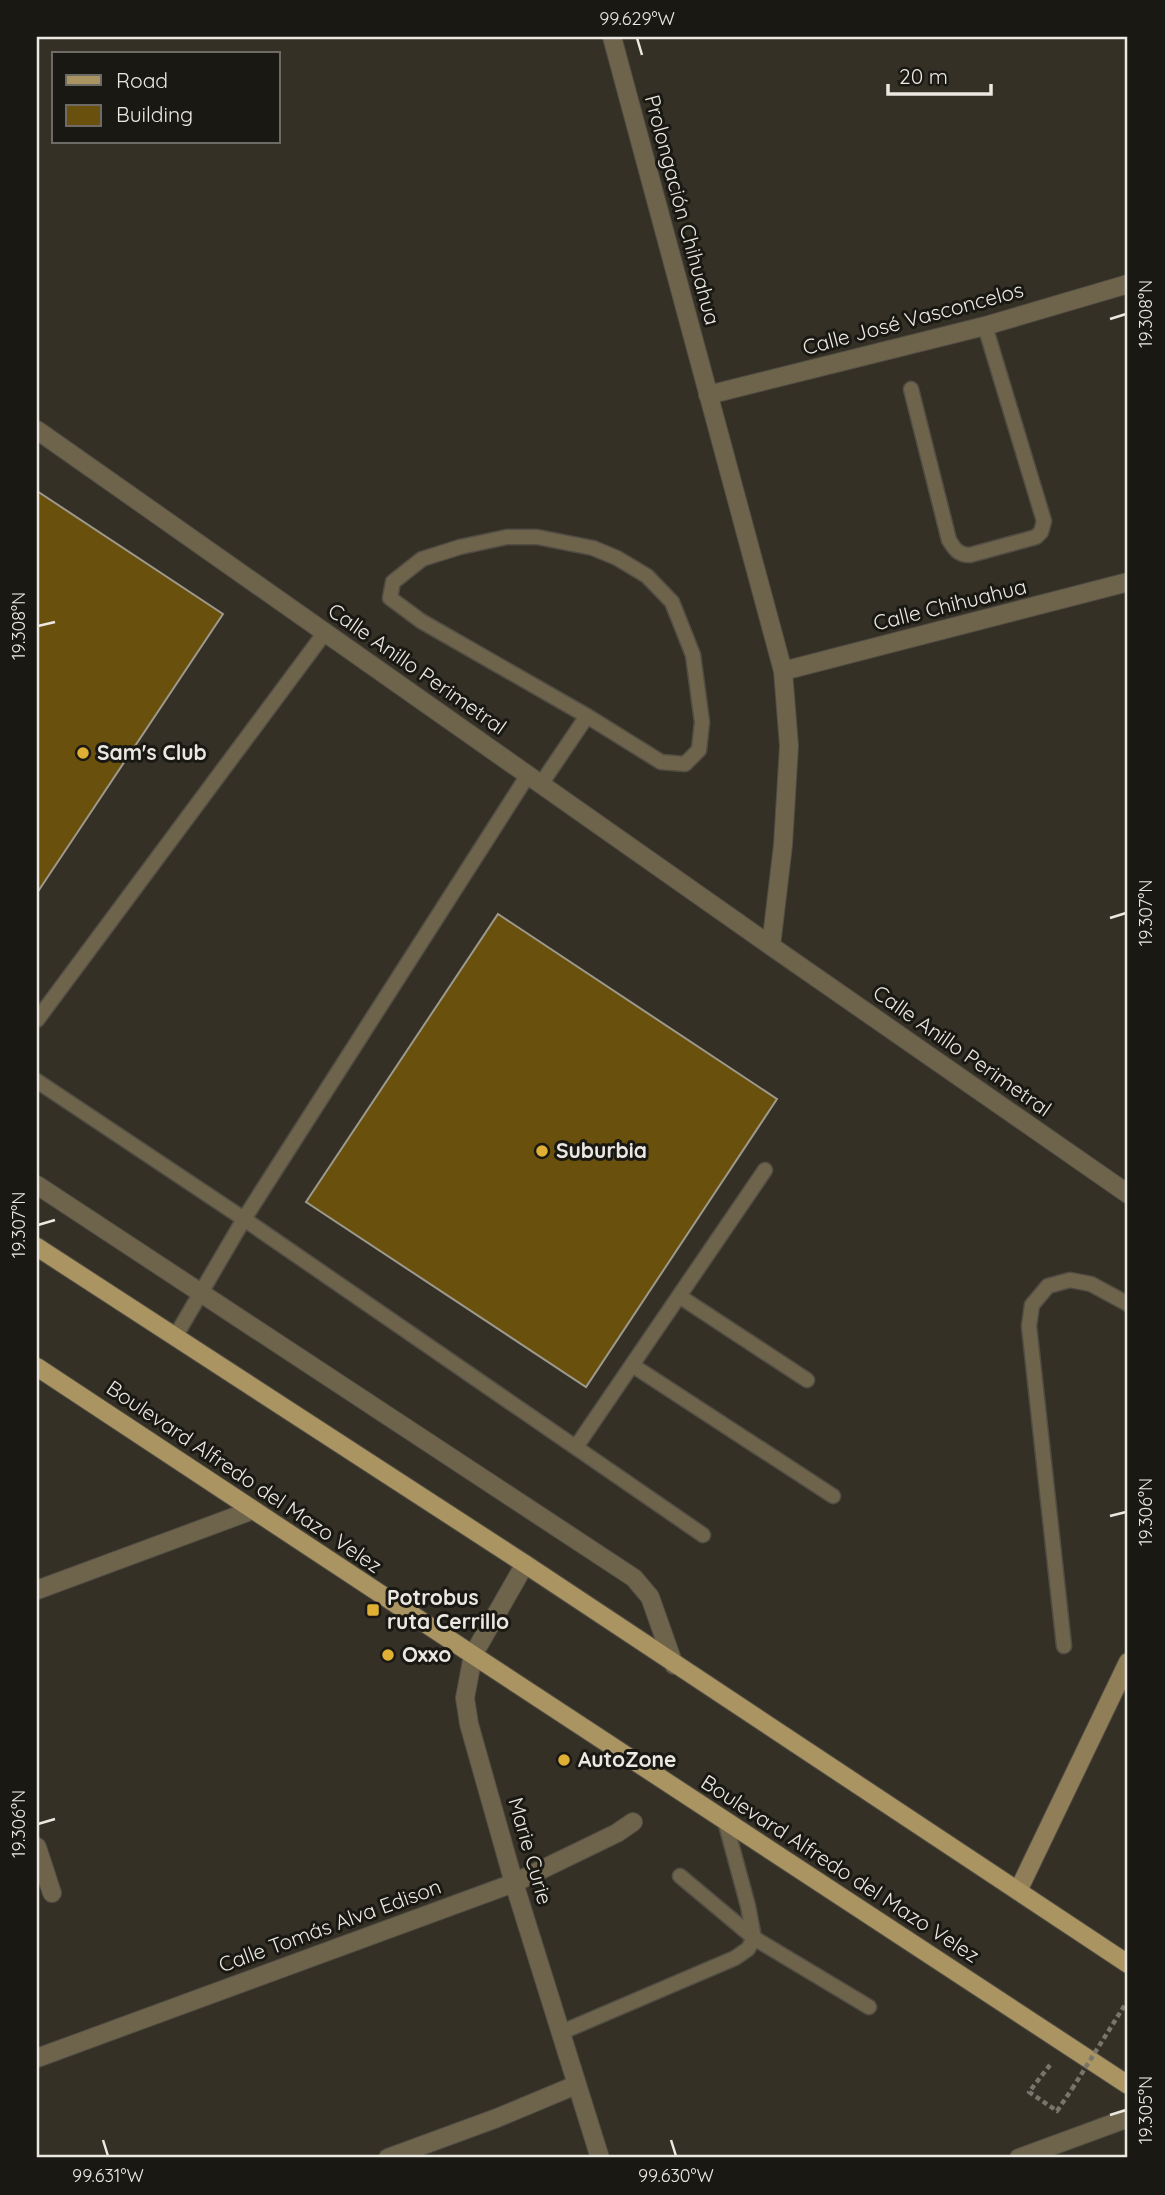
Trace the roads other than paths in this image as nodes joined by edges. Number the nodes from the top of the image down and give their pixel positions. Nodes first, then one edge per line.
1 (612, 37) edge
2 (1128, 284) edge
3 (985, 326) junction
4 (911, 389) dead end
5 (708, 395) junction
6 (37, 430) edge
7 (1128, 582) edge
8 (326, 631) junction
9 (783, 671) junction
10 (587, 716) junction
11 (534, 779) junction
12 (771, 946) junction
13 (37, 1020) edge
14 (37, 1081) edge
15 (765, 1170) dead end
16 (37, 1185) edge
17 (1128, 1194) edge
18 (244, 1219) junction
19 (37, 1247) edge
20 (202, 1292) junction
21 (679, 1296) junction
22 (1128, 1304) edge
23 (175, 1337) junction
24 (632, 1366) junction
25 (37, 1367) edge
26 (807, 1380) dead end
27 (576, 1447) junction
28 (833, 1496) dead end
29 (253, 1510) junction
30 (703, 1535) dead end
31 (526, 1564) junction
32 (37, 1590) edge
33 (1064, 1646) dead end
34 (472, 1656) junction
35 (674, 1665) junction
36 (1126, 1674) edge
37 (725, 1821) junction
38 (633, 1822) dead end
39 (37, 1847) edge
40 (680, 1876) dead end
41 (514, 1883) junction
42 (1018, 1891) junction
43 (52, 1893) dead end
44 (754, 1938) junction
45 (1128, 1964) edge
46 (869, 2007) dead end
47 (562, 2032) junction
48 (37, 2058) edge
49 (576, 2085) junction
50 (1128, 2085) edge
51 (1128, 2118) edge
52 (388, 2158) edge
53 (600, 2158) edge
54 (1019, 2158) edge

1 - 5 street, Prolongación Chihuahua
2 - 3 street, Calle José Vasconcelos
3 - 4 lane
3 - 5 street, Calle José Vasconcelos
5 - 9 street
6 - 8 street, Calle Anillo Perimetral
7 - 9 street, Calle Chihuahua
8 - 11 street, Calle Anillo Perimetral
8 - 13 lane
9 - 12 street
10 - 10 lane
10 - 11 lane
11 - 12 street, Calle Anillo Perimetral
11 - 18 lane
12 - 17 street, Calle Anillo Perimetral
14 - 18 lane
15 - 21 lane
16 - 20 street
18 - 20 lane
18 - 27 lane
19 - 23 main road
20 - 23 lane
20 - 35 street
21 - 24 lane
21 - 26 lane
22 - 33 lane
23 - 31 main road
24 - 27 lane
24 - 28 lane
25 - 29 main road, Boulevard Alfredo del Mazo Velez
27 - 30 lane
29 - 32 street
29 - 34 main road, Boulevard Alfredo del Mazo Velez
31 - 34 street, Marie Curie
31 - 35 main road
34 - 37 main road, Boulevard Alfredo del Mazo Velez
34 - 41 street, Marie Curie
35 - 42 main road
36 - 42 main road
37 - 44 lane
37 - 50 main road, Boulevard Alfredo del Mazo Velez
38 - 41 street, Calle Tomás Alva Edison
39 - 43 street
40 - 44 lane
41 - 47 street, Marie Curie
41 - 48 street, Calle Tomás Alva Edison
42 - 45 main road
44 - 46 lane
44 - 47 lane
47 - 49 street, Marie Curie
49 - 52 street
49 - 53 street, Marie Curie
51 - 54 street

